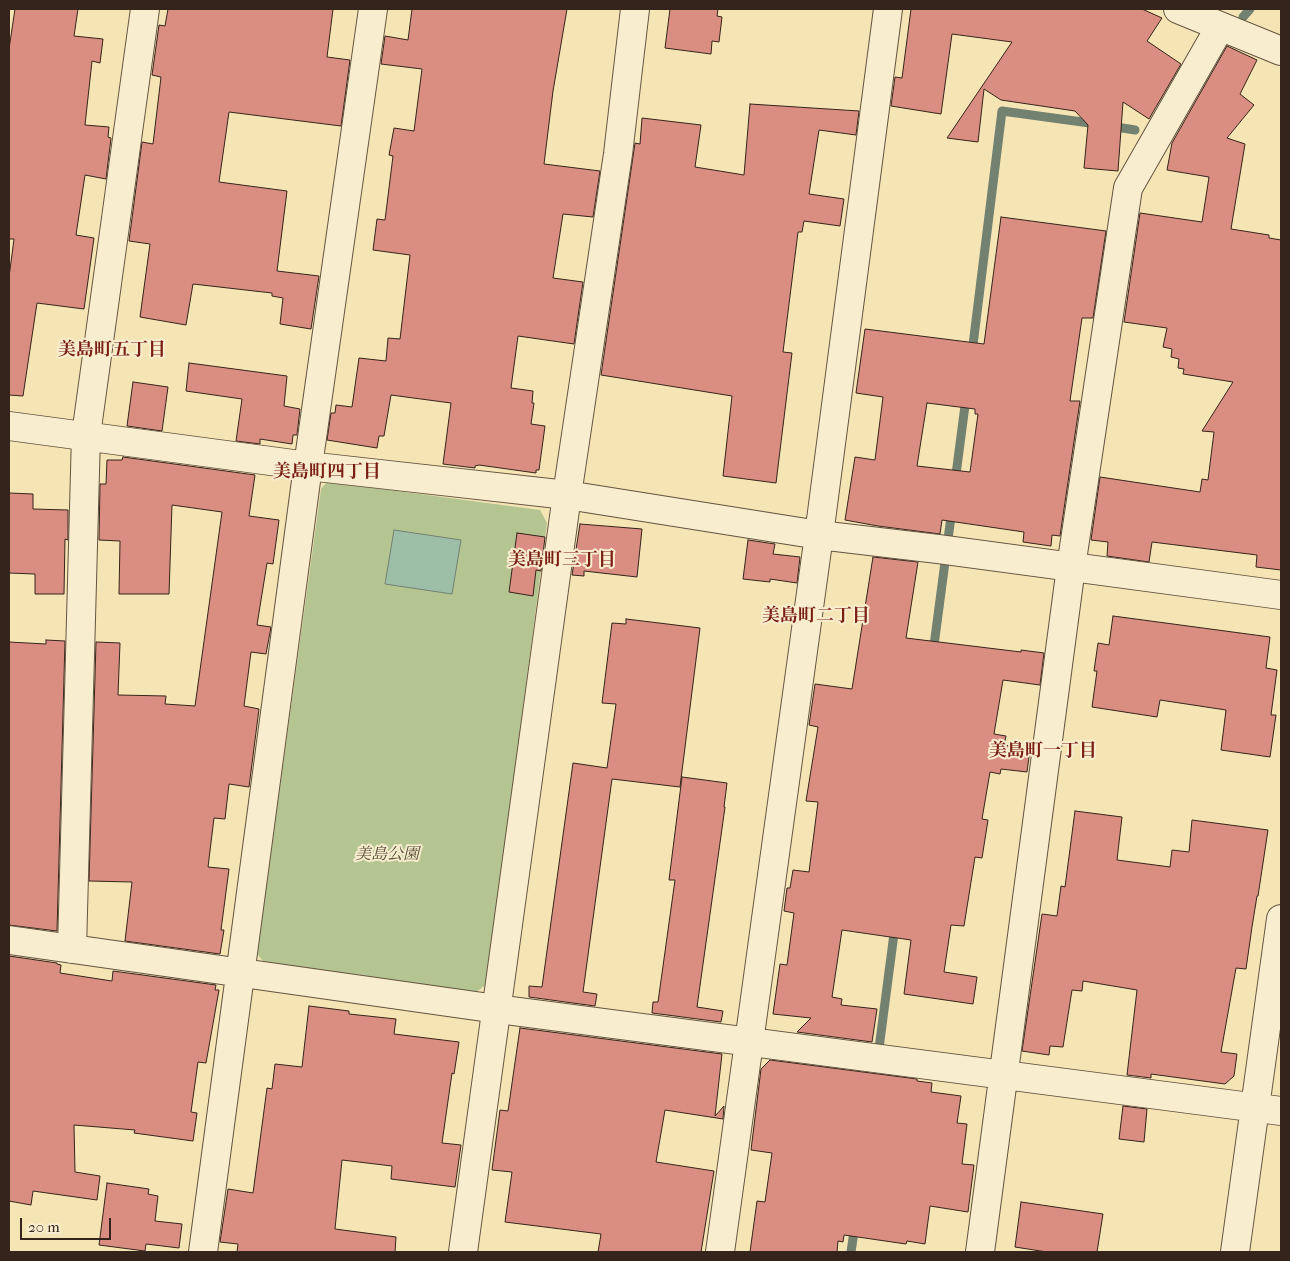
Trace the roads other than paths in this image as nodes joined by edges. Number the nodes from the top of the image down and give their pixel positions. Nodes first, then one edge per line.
1 (145, 9) edge
2 (373, 9) edge
3 (636, 9) edge
4 (888, 9) edge
5 (1178, 9) edge
6 (1220, 27) junction
7 (1281, 51) edge
8 (9, 426) edge
9 (86, 435) junction
10 (308, 466) junction
11 (567, 496) junction
12 (819, 535) junction
13 (1071, 567) junction
14 (1281, 595) edge
15 (1281, 919) edge
16 (9, 940) edge
17 (72, 949) junction
18 (241, 973) junction
19 (497, 1009) junction
20 (749, 1042) junction
21 (1004, 1075) junction
22 (1269, 1110) edge
23 (203, 1252) edge
24 (464, 1252) edge
25 (720, 1252) edge
26 (980, 1252) edge
27 (1235, 1252) edge

1 - 9 street
2 - 10 street
3 - 11 street
4 - 12 street
5 - 6 street
6 - 7 street
6 - 13 street
8 - 9 street
9 - 10 street
9 - 17 street
10 - 11 street
10 - 18 street
11 - 12 street
11 - 19 street
12 - 13 street
12 - 20 street
13 - 14 street
13 - 21 street
15 - 22 street
16 - 17 street
17 - 18 street
18 - 19 street
18 - 23 street
19 - 20 street
19 - 24 street
20 - 21 street
20 - 25 street
21 - 22 street
21 - 26 street
22 - 27 street

